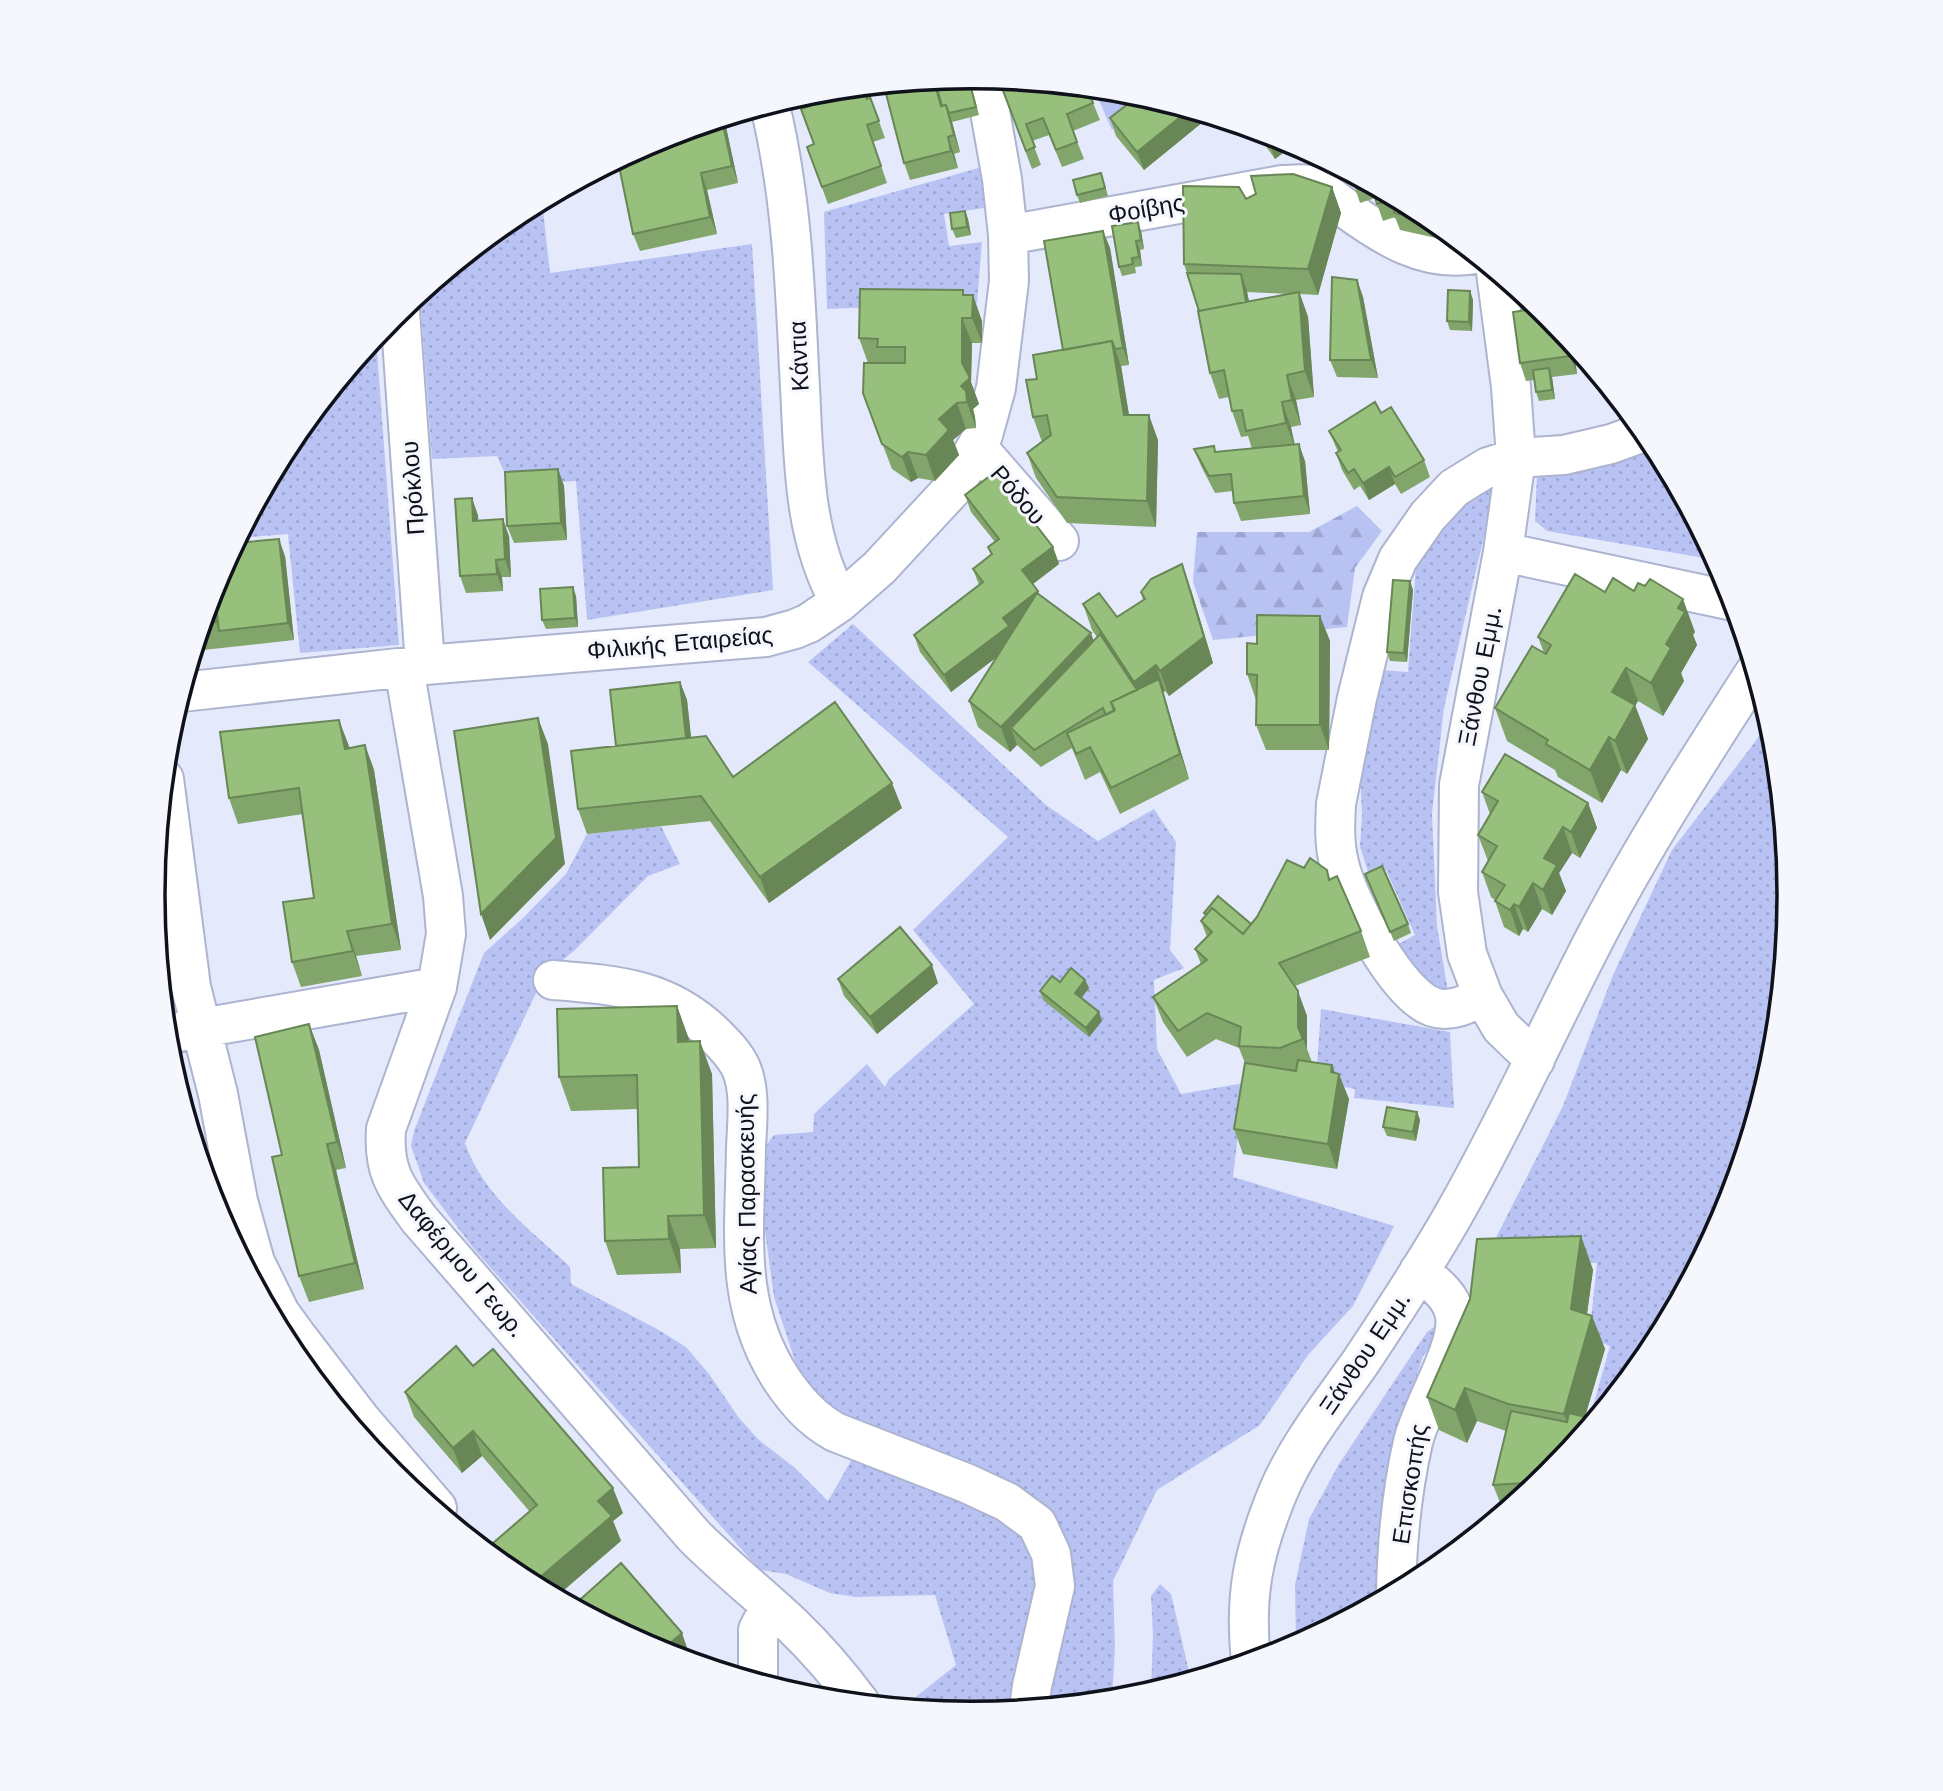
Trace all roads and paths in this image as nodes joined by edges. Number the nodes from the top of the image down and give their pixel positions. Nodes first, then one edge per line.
1 (986, 90) edge
2 (772, 115) edge
3 (1322, 176) edge
4 (1008, 235) junction
5 (1460, 255) edge
6 (1498, 285) edge
7 (401, 325) edge
8 (1633, 436) edge
9 (978, 448) junction
10 (1516, 458) junction
11 (1059, 541) dead end
12 (1503, 552) junction
13 (1720, 598) edge
14 (839, 602) junction
15 (415, 666) junction
16 (1749, 682) edge
17 (192, 691) edge
18 (169, 820) edge
19 (552, 980) dead end
20 (437, 987) junction
21 (1483, 996) junction
22 (183, 1030) edge
23 (1535, 1060) junction
24 (249, 1253) edge
25 (1419, 1271) junction
26 (295, 1334) edge
27 (403, 1467) edge
28 (1397, 1580) edge
29 (770, 1607) junction
30 (1250, 1651) edge
31 (758, 1673) edge
32 (852, 1693) edge
33 (1030, 1699) edge

1 - 4 street, Φιλικής Εταιρείας
2 - 14 street, Κάντια
3 - 4 street, Φοίβης
3 - 5 street, Φοίβης
4 - 9 street, Φιλικής Εταιρείας
6 - 10 street, Ξάνθου Εμμ.
7 - 15 street, Πρόκλου
8 - 10 street
9 - 11 street, Ρόδου
9 - 14 street, Φιλικής Εταιρείας
10 - 12 street, Ξάνθου Εμμ.
10 - 21 street
12 - 13 street
12 - 21 street, Ξάνθου Εμμ.
14 - 15 street, Φιλικής Εταιρείας
15 - 17 street, Φιλικής Εταιρείας
15 - 20 street, Δαφέρμου Γεωρ.
16 - 23 street, Ξάνθου Εμμ.
18 - 22 street
19 - 33 street, Αγίας Παρασκευής
20 - 22 street
20 - 29 street, Δαφέρμου Γεωρ.
21 - 23 street, Ξάνθου Εμμ.
22 - 24 street
23 - 25 street, Ξάνθου Εμμ.
25 - 28 street, Επισκοπής
25 - 30 street, Ξάνθου Εμμ.
26 - 27 street
29 - 31 street
29 - 32 street, Δαφέρμου Γεωρ.

